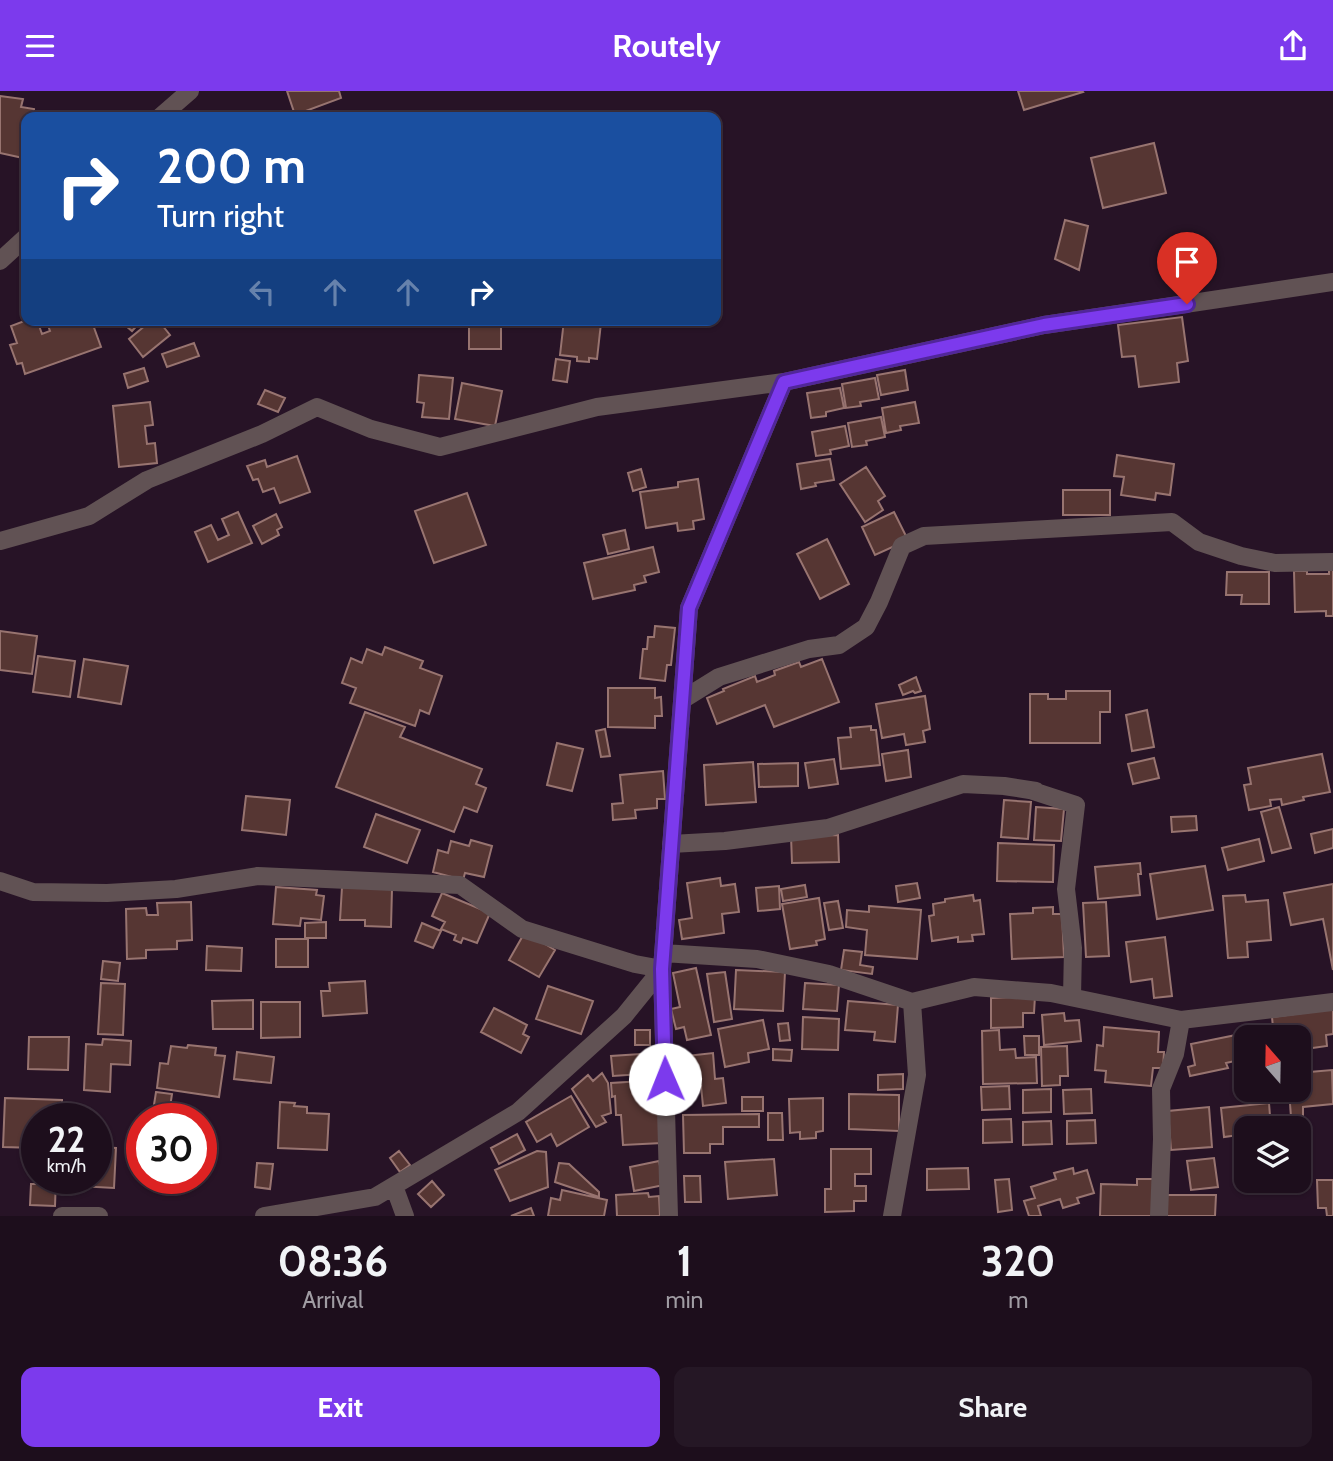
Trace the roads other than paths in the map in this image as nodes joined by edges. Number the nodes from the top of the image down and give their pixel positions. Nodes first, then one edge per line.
1 (190, 91) edge
2 (166, 112) edge
3 (21, 242) edge
4 (0, 261) edge
5 (1333, 282) edge
6 (784, 382) junction
7 (0, 541) edge
8 (1333, 562) edge
9 (682, 700) junction
10 (671, 844) junction
11 (0, 881) edge
12 (663, 961) junction
13 (1072, 997) junction
14 (912, 1002) junction
15 (1333, 1002) edge
16 (1181, 1020) junction
17 (394, 1185) junction
18 (62, 1216) edge
19 (99, 1216) edge
20 (264, 1216) edge
21 (405, 1216) edge
22 (669, 1216) edge
23 (892, 1216) edge
24 (1160, 1216) edge

1 - 2 street
3 - 4 street
5 - 6 street
6 - 7 street
6 - 9 street
8 - 9 street
9 - 10 street
10 - 12 street
10 - 13 street
11 - 12 street
12 - 14 street
12 - 17 street
12 - 22 street
13 - 14 street
13 - 16 street
14 - 23 street
15 - 16 street
16 - 24 street
17 - 20 street
17 - 21 street
18 - 19 street

